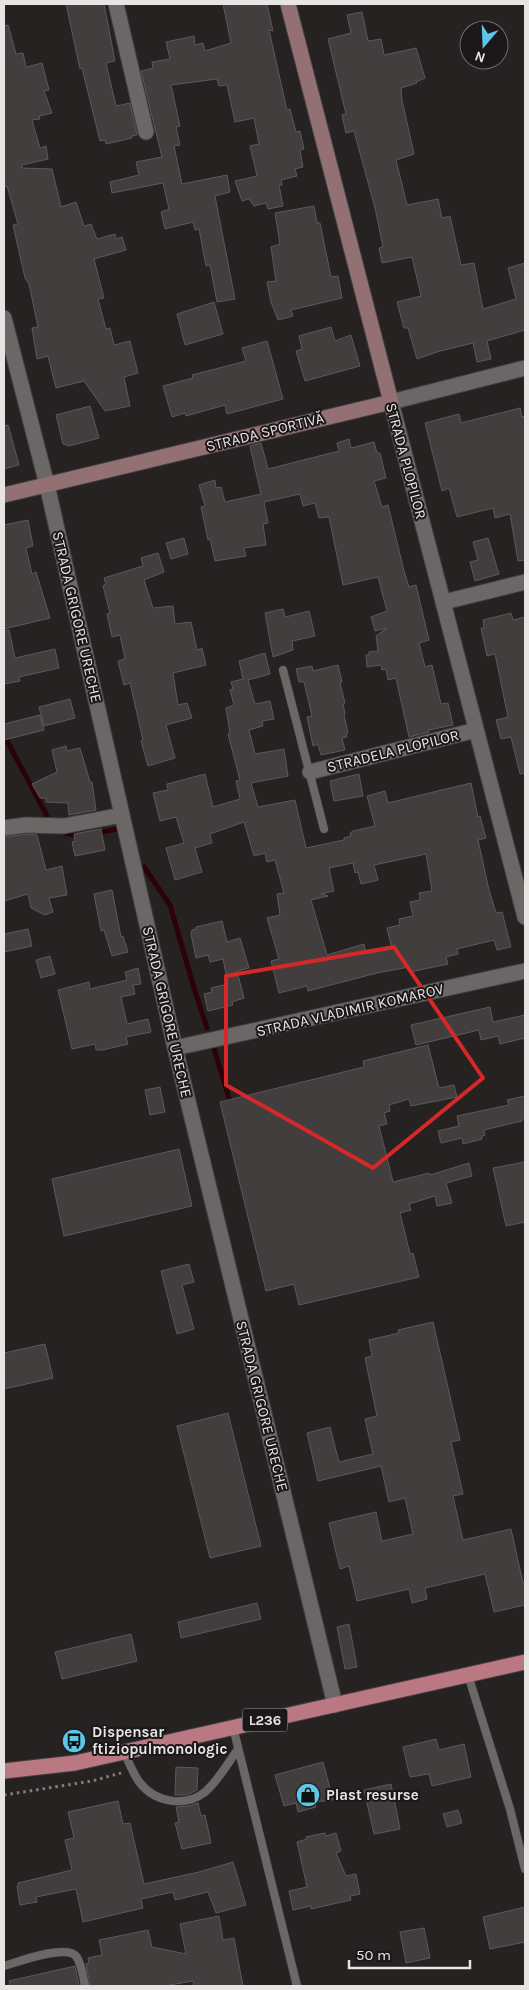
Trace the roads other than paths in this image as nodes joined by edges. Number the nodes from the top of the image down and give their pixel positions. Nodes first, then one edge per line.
1 (116, 4) edge
2 (288, 4) edge
3 (146, 132) dead end
4 (4, 318) edge
5 (525, 368) edge
6 (391, 402) junction
7 (47, 485) junction
8 (4, 495) edge
9 (525, 582) edge
10 (444, 602) junction
11 (284, 670) dead end
12 (476, 730) junction
13 (310, 772) junction
14 (122, 815) junction
15 (4, 828) edge
16 (324, 829) dead end
17 (525, 917) edge
18 (525, 971) edge
19 (175, 1048) junction
20 (525, 1662) edge
21 (468, 1675) junction
22 (336, 1705) junction
23 (233, 1727) junction
24 (238, 1749) junction
25 (124, 1752) junction
26 (4, 1771) edge
27 (525, 1869) edge
28 (4, 1966) edge
29 (85, 1986) edge
30 (297, 1986) edge

1 - 3 street
2 - 6 street, STRADA PLOPILOR
4 - 7 street, STRADA GRIGORE URECHE
5 - 6 street, STRADA SPORTIVĂ
6 - 7 street, STRADA SPORTIVĂ
6 - 10 street, STRADA PLOPILOR
7 - 8 street, STRADA SPORTIVĂ
7 - 14 street, STRADA GRIGORE URECHE
9 - 10 street
10 - 12 street, STRADA PLOPILOR
11 - 13 lane, STRADELA PLOPILOR
12 - 13 street, STRADELA PLOPILOR
12 - 17 street, STRADA PLOPILOR
13 - 16 lane, STRADELA PLOPILOR
14 - 15 street
14 - 19 street, STRADA GRIGORE URECHE
18 - 19 street, STRADA VLADIMIR KOMAROV
19 - 22 street, STRADA GRIGORE URECHE
20 - 21 main road, L236
21 - 22 main road, L236
21 - 27 lane
22 - 23 main road, L236
23 - 24 lane
23 - 25 main road, L236
24 - 25 lane
24 - 30 lane
25 - 26 main road, L236
28 - 29 lane

